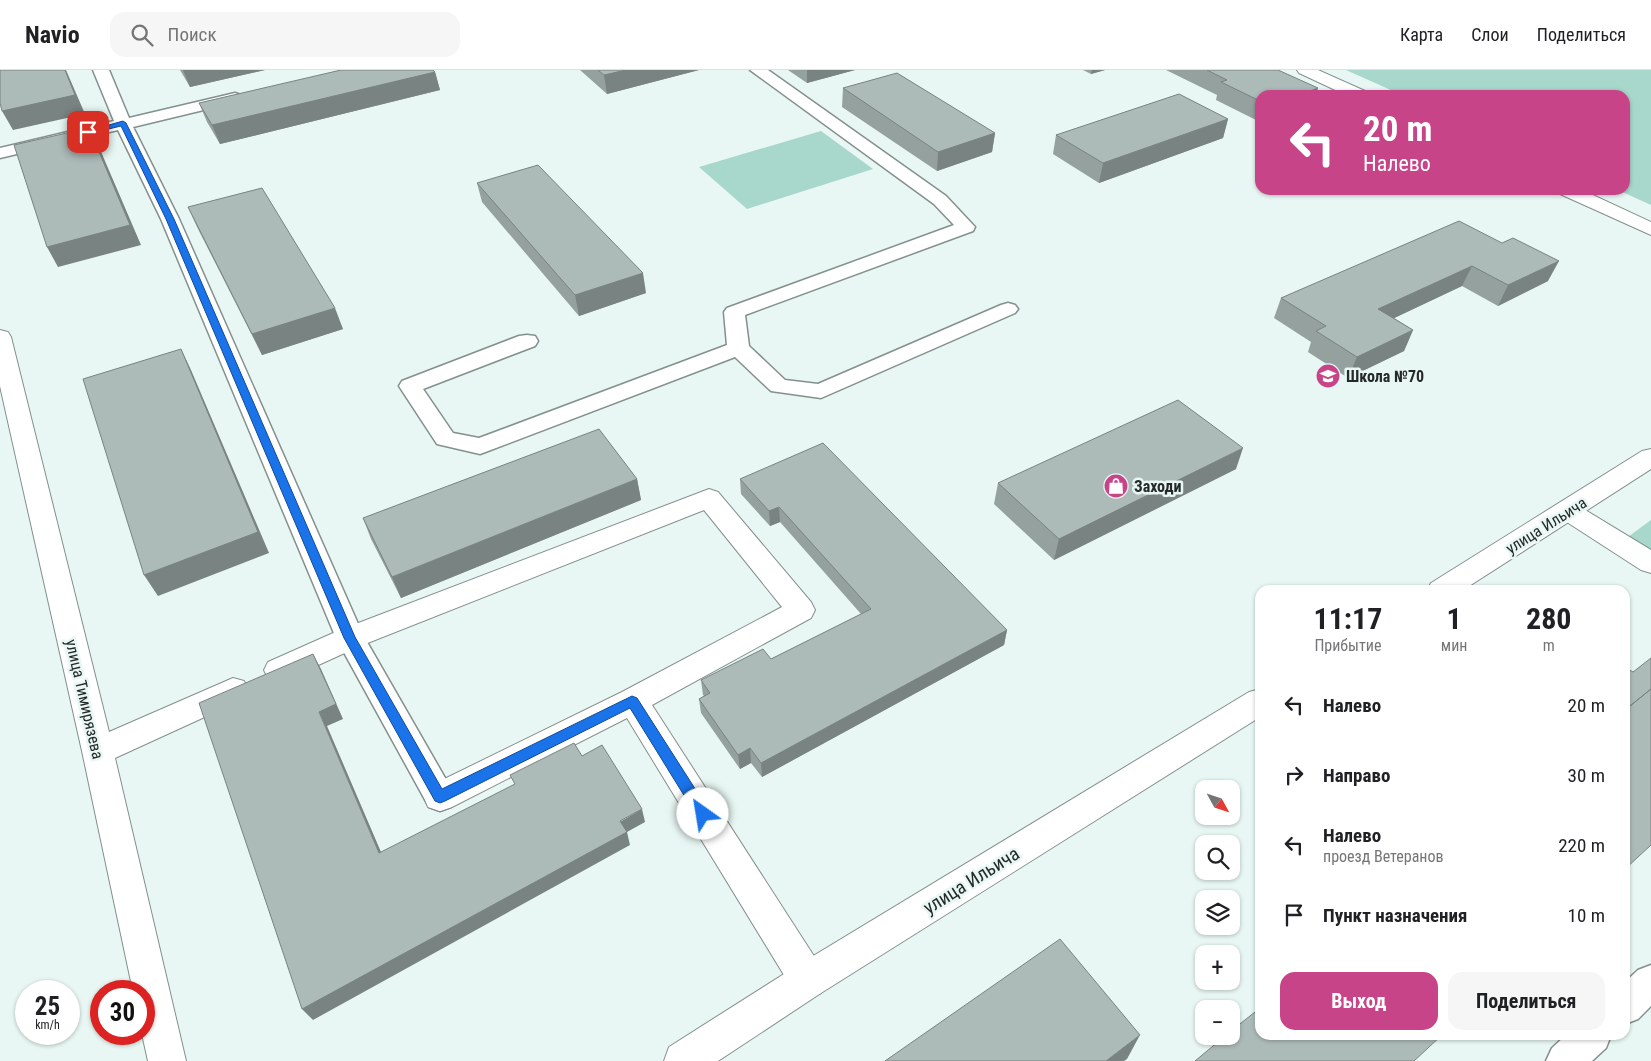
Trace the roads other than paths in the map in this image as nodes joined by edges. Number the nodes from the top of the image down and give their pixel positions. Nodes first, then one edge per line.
1 (101, 70) edge
2 (758, 70) edge
3 (1305, 70) edge
4 (1349, 90) edge
5 (255, 93) edge
6 (123, 123) junction
7 (0, 153) edge
8 (1578, 195) edge
9 (1651, 228) edge
10 (1008, 310) dead end
11 (0, 337) edge
12 (527, 341) dead end
13 (738, 348) junction
14 (1651, 457) edge
15 (1568, 511) junction
16 (1651, 563) edge
17 (1449, 585) edge
18 (350, 638) junction
19 (632, 701) junction
20 (1255, 705) edge
21 (98, 751) junction
22 (440, 797) joint
23 (808, 980) junction
24 (1651, 982) edge
25 (1630, 1001) edge
26 (1588, 1040) edge
27 (167, 1061) edge
28 (683, 1061) edge
29 (1565, 1061) edge

1 - 6 lane
2 - 13 lane
3 - 4 street
5 - 6 lane
6 - 7 lane
6 - 18 lane
8 - 9 street
10 - 13 lane
11 - 21 street, улица Тимирязева
12 - 13 lane
14 - 15 street, улица Ильича
15 - 16 street
15 - 17 street, улица Ильича
18 - 19 street
18 - 21 street
18 - 22 lane
19 - 22 street
19 - 23 street
20 - 23 street, улица Ильича
21 - 27 street, улица Тимирязева
23 - 28 street, улица Ильича
24 - 25 lane
26 - 29 lane

